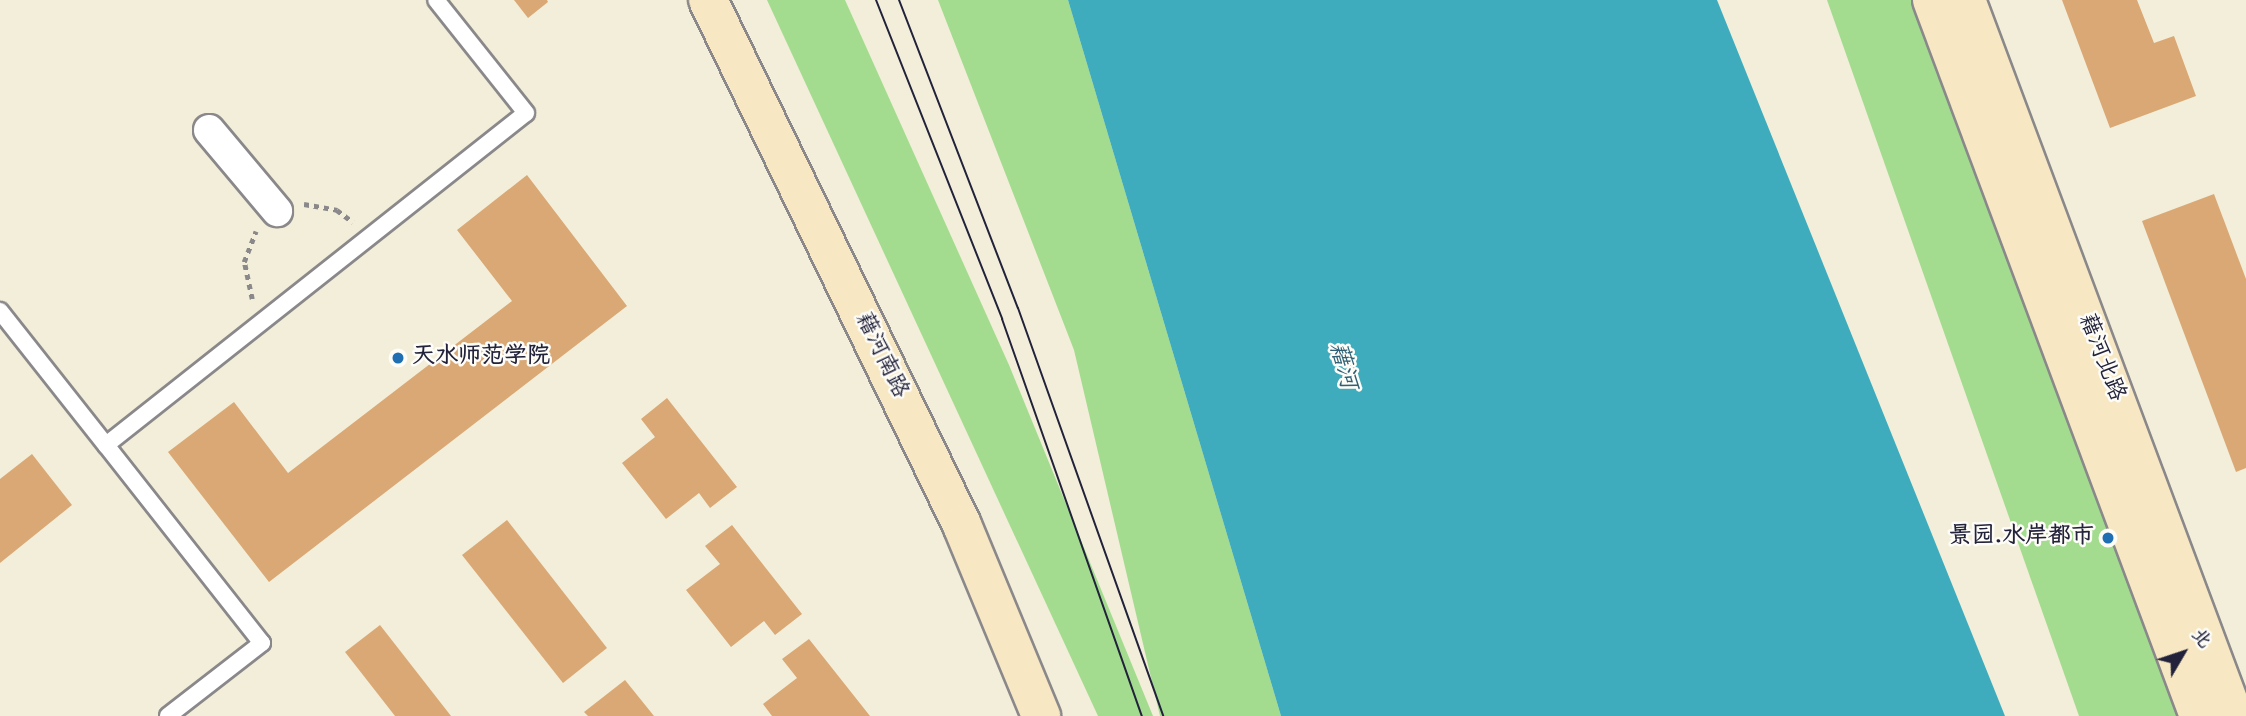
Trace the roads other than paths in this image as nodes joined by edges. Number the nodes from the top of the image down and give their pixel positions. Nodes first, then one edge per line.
1 (436, 0) edge
2 (708, 0) edge
3 (1932, 0) edge
4 (1966, 0) edge
5 (209, 130) dead end
6 (277, 211) dead end
7 (0, 311) edge
8 (106, 445) junction
9 (2227, 709) edge
10 (168, 716) edge
11 (1041, 716) edge

1 - 8 lane
2 - 11 main road, 藉河南路
3 - 9 main road, 藉河北路
4 - 9 main road, 藉河北路
5 - 6 street
7 - 8 lane
8 - 10 lane

